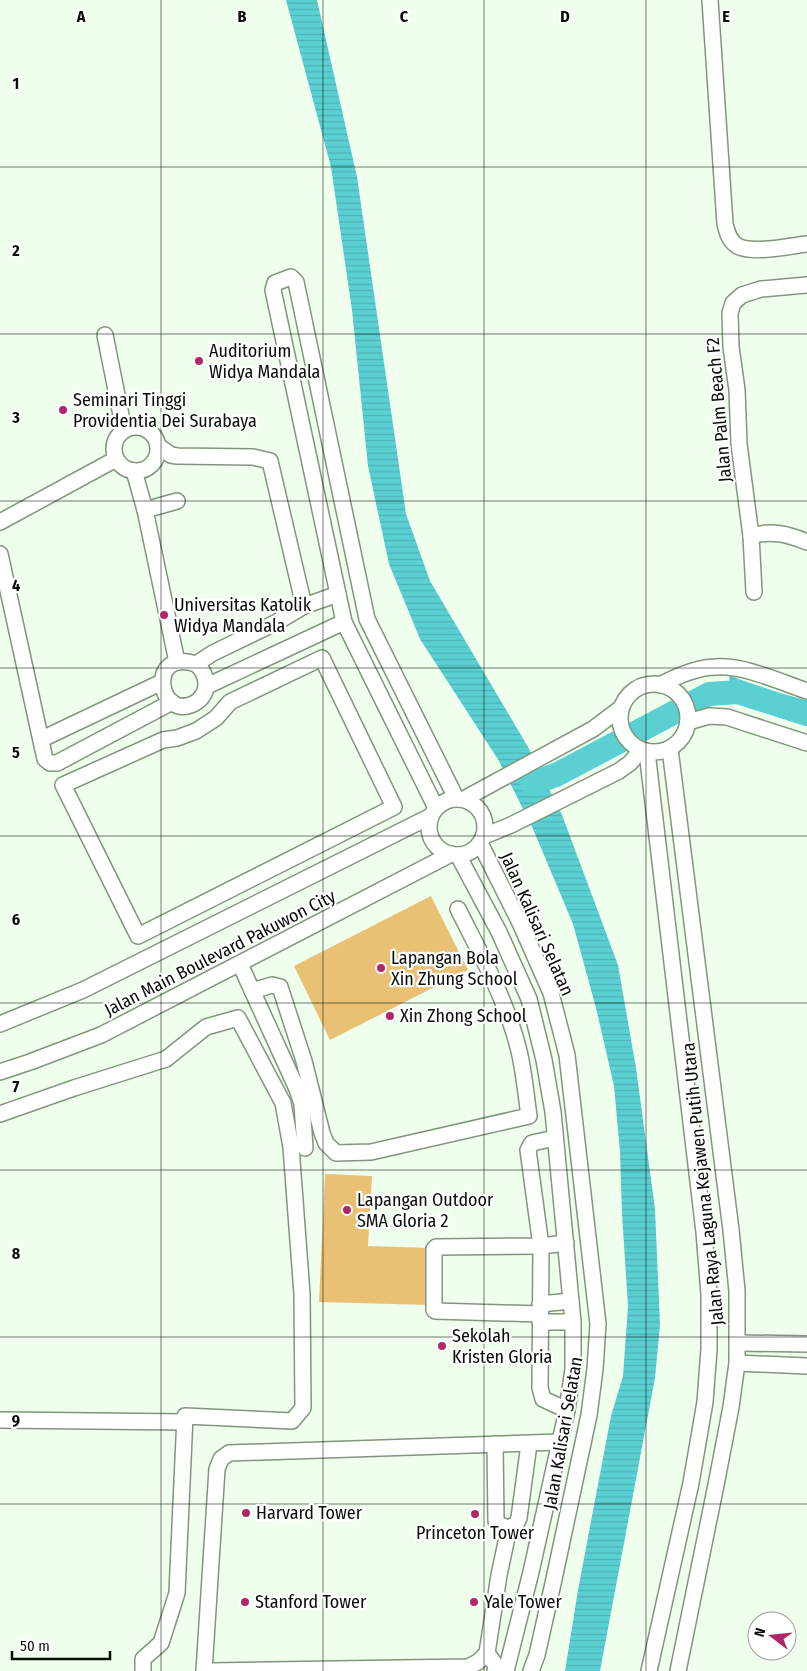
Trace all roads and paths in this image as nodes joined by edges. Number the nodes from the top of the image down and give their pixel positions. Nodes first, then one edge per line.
1 (710, 0) edge
2 (807, 244) edge
3 (807, 285) edge
4 (105, 335) dead end
5 (124, 430) junction
6 (158, 446) junction
7 (116, 459) junction
8 (134, 471) junction
9 (178, 501) dead end
10 (145, 510) junction
11 (345, 521) junction
12 (0, 522) edge
13 (324, 526) junction
14 (751, 536) junction
15 (807, 542) edge
16 (0, 554) edge
17 (754, 592) dead end
18 (338, 594) junction
19 (304, 606) junction
20 (344, 622) junction
21 (322, 658) joint
22 (177, 662) junction
23 (196, 664) junction
24 (162, 682) junction
25 (660, 685) junction
26 (206, 686) junction
27 (807, 691) edge
28 (172, 702) junction
29 (621, 708) junction
30 (688, 722) junction
31 (42, 740) junction
32 (807, 743) edge
33 (670, 749) junction
34 (644, 751) junction
35 (460, 798) junction
36 (433, 812) junction
37 (482, 840) junction
38 (455, 855) junction
39 (458, 909) dead end
40 (503, 939) junction
41 (479, 951) junction
42 (240, 964) junction
43 (522, 984) junction
44 (252, 991) junction
45 (499, 993) junction
46 (0, 1024) edge
47 (0, 1072) edge
48 (572, 1109) junction
49 (553, 1112) junction
50 (0, 1114) edge
51 (529, 1116) junction
52 (322, 1133) junction
53 (555, 1138) junction
54 (566, 1243) junction
55 (541, 1246) junction
56 (572, 1300) junction
57 (540, 1313) junction
58 (574, 1322) junction
59 (738, 1343) junction
60 (807, 1344) edge
61 (737, 1363) junction
62 (807, 1366) edge
63 (567, 1410) junction
64 (0, 1420) edge
65 (184, 1422) junction
66 (559, 1442) junction
67 (495, 1444) junction
68 (529, 1444) junction
69 (509, 1528) junction
70 (487, 1653) junction
71 (143, 1671) edge
72 (204, 1671) edge
73 (211, 1671) edge
74 (495, 1671) edge
75 (506, 1671) edge
76 (531, 1671) edge
77 (649, 1671) edge
78 (678, 1671) edge

1 - 2 street
3 - 14 street, Jalan Palm Beach F2
4 - 5 street
5 - 6 street
5 - 7 street
6 - 8 street
6 - 19 street
7 - 8 street
7 - 12 street
8 - 10 street
9 - 10 street
10 - 22 street
11 - 13 street
11 - 13 street
11 - 35 street
13 - 18 street
14 - 15 street
14 - 17 street, Jalan Palm Beach F2
16 - 31 street
18 - 19 street
18 - 20 street
19 - 23 street
20 - 26 street
20 - 36 street
21 - 21 street
22 - 23 street
22 - 24 street
23 - 26 street
24 - 28 street
24 - 31 street
25 - 27 street
25 - 29 street
25 - 30 street
26 - 28 street
28 - 31 street
29 - 34 street
29 - 35 street
30 - 32 street
30 - 33 street
33 - 34 street
33 - 59 street, Jalan Raya Laguna Kejawen Putih Utara
34 - 37 street
34 - 77 street, Jalan Raya Laguna Kejawen Putih Utara
35 - 36 street
35 - 37 street
36 - 38 street
36 - 46 street, Jalan Main Boulevard Pakuwon City
37 - 38 street
37 - 48 street, Jalan Kalisari Selatan
38 - 40 street, Jalan Kalisari Selatan
38 - 42 street, Jalan Main Boulevard Pakuwon City
39 - 41 street
40 - 41 street
40 - 43 street, Jalan Kalisari Selatan
41 - 45 street
42 - 44 street
42 - 47 street, Jalan Main Boulevard Pakuwon City
43 - 45 street
43 - 49 street, Jalan Kalisari Selatan
44 - 52 street
44 - 52 street
45 - 51 street
48 - 49 street
48 - 76 street, Jalan Kalisari Selatan
49 - 51 street
49 - 53 street, Jalan Kalisari Selatan
50 - 65 street
51 - 52 street
53 - 54 street, Jalan Kalisari Selatan
53 - 55 street
54 - 55 street
54 - 56 street, Jalan Kalisari Selatan
55 - 57 street
55 - 57 street
56 - 57 street
56 - 58 street, Jalan Kalisari Selatan
57 - 58 street
57 - 63 street
58 - 63 street, Jalan Kalisari Selatan
59 - 60 street
59 - 61 street, Jalan Raya Laguna Kejawen Putih Utara
61 - 62 street
61 - 78 street, Jalan Raya Laguna Kejawen Putih Utara
63 - 66 street, Jalan Kalisari Selatan
64 - 65 street
65 - 71 street
66 - 68 street
66 - 75 street, Jalan Kalisari Selatan
67 - 68 street
67 - 69 street
67 - 72 street
68 - 69 street
69 - 70 street
70 - 73 street
70 - 74 street

